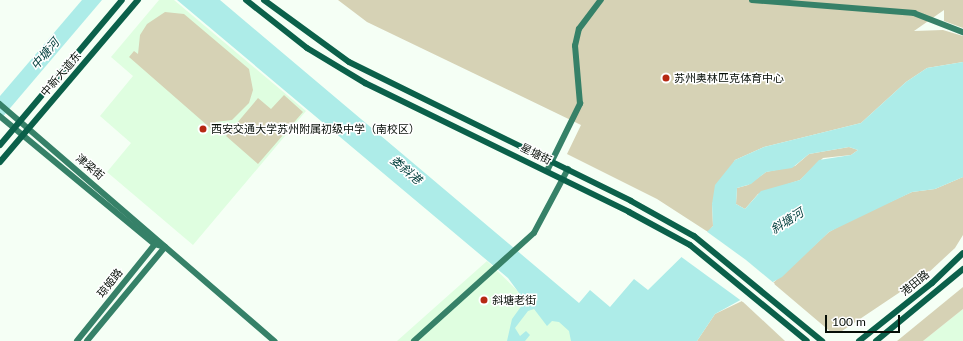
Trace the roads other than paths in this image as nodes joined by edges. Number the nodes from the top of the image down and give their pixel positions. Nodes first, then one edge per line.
1 (122, 0) edge
2 (138, 0) edge
3 (246, 0) edge
4 (264, 0) edge
5 (601, 0) edge
6 (752, 0) edge
7 (963, 32) edge
8 (0, 104) edge
9 (1, 117) edge
10 (20, 121) junction
11 (14, 127) junction
12 (28, 128) junction
13 (23, 134) junction
14 (0, 145) edge
15 (552, 161) junction
16 (0, 162) edge
17 (568, 169) junction
18 (547, 171) junction
19 (563, 179) junction
20 (159, 238) junction
21 (155, 244) junction
22 (164, 246) junction
23 (963, 253) edge
24 (963, 269) edge
25 (77, 341) edge
26 (87, 341) edge
27 (275, 341) edge
28 (414, 341) edge
29 (807, 341) edge
30 (822, 341) edge
31 (859, 341) edge
32 (876, 341) edge

1 - 10 main road, 中新大道东
2 - 12 main road, 中新大道东
3 - 18 main road, 星塘街
4 - 15 main road, 星塘街
5 - 15 street
6 - 7 street
8 - 10 street, 津梁街
9 - 11 street, 津梁街
10 - 11 main road, 中新大道东
10 - 12 street, 津梁街
11 - 13 street, 津梁街
11 - 14 main road, 中新大道东
12 - 13 main road, 中新大道东
12 - 20 street, 津梁街
13 - 16 main road, 中新大道东
13 - 21 street, 津梁街
15 - 17 main road, 星塘街
15 - 18 street
17 - 19 street
17 - 30 main road, 星塘街
18 - 19 main road, 星塘街
19 - 28 street
19 - 29 main road, 星塘街
20 - 21 street, 琼姬路
20 - 22 street, 津梁街
21 - 22 street, 津梁街
21 - 25 street, 琼姬路
22 - 26 street, 琼姬路
22 - 27 street, 津梁街
23 - 31 main road, 港田路
24 - 32 main road, 港田路

